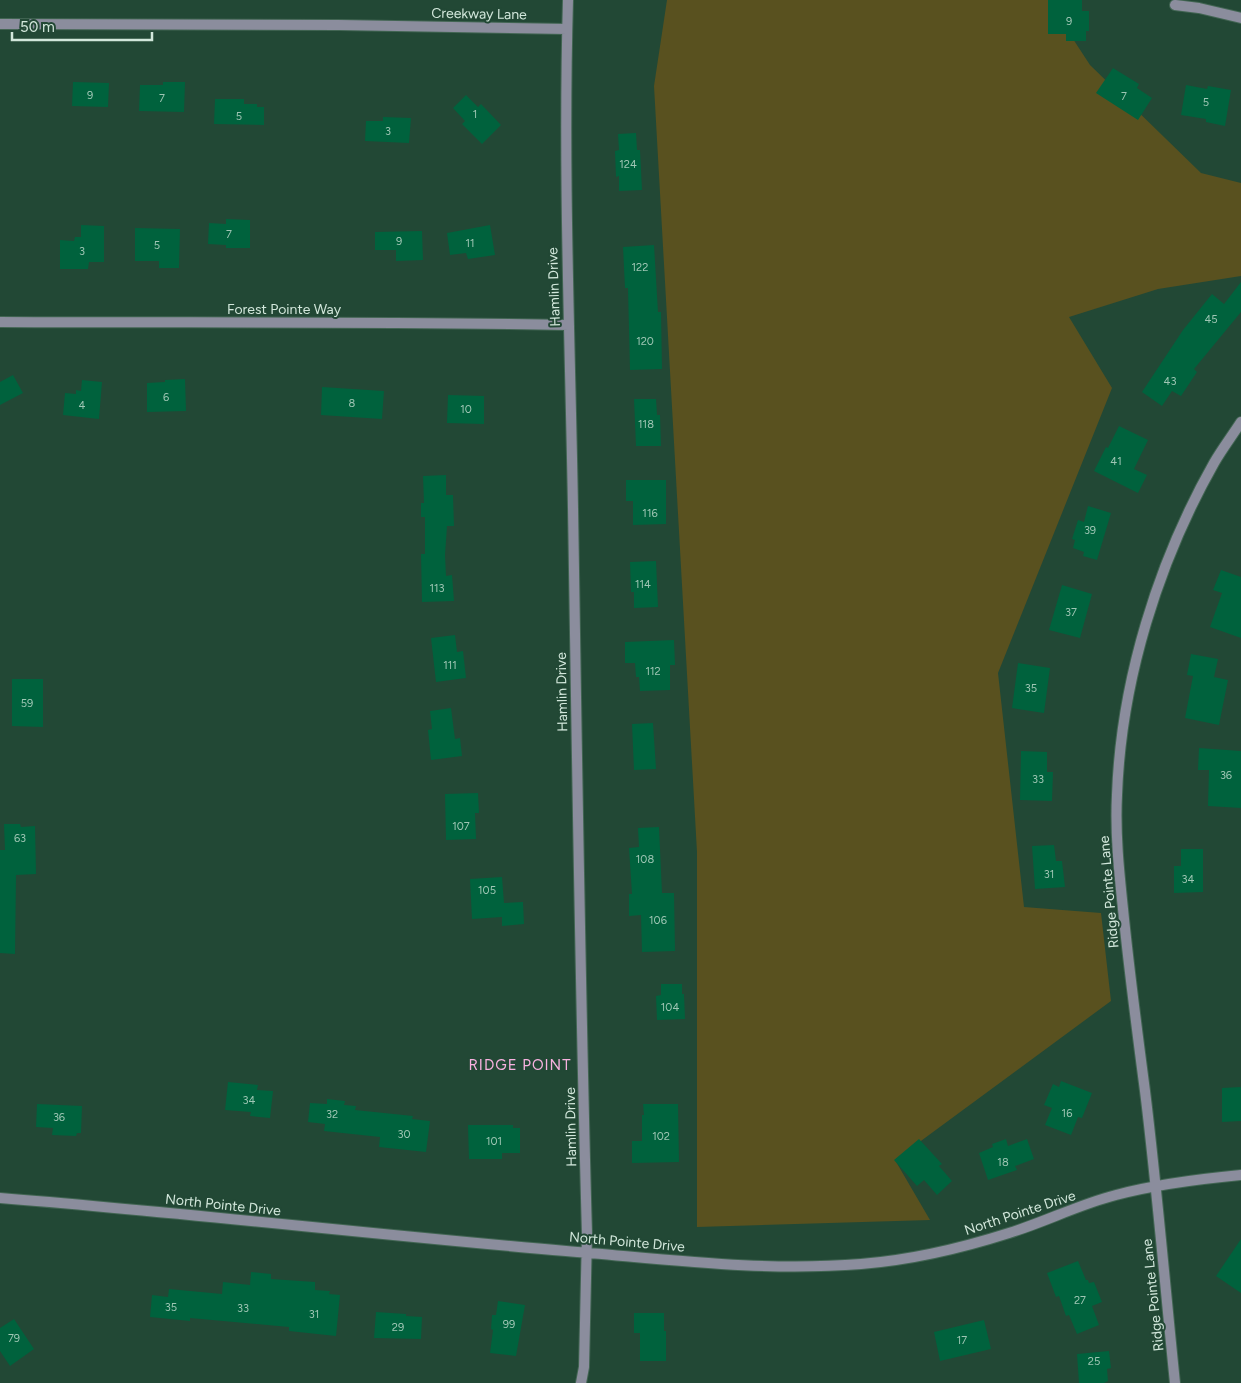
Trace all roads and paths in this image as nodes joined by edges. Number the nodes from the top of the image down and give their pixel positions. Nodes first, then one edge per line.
1 (568, 0) edge
2 (1175, 5) dead end
3 (1241, 18) edge
4 (0, 24) edge
5 (567, 29) junction
6 (0, 322) edge
7 (569, 325) junction
8 (1241, 422) edge
9 (1241, 1175) edge
10 (1155, 1186) junction
11 (0, 1198) edge
12 (587, 1252) junction
13 (581, 1383) edge
14 (1175, 1383) edge

1 - 5 street, Hamlin Drive
2 - 3 street
4 - 5 street, Creekway Lane
5 - 7 street, Hamlin Drive
6 - 7 street, Forest Pointe Way
7 - 12 street, Hamlin Drive
8 - 10 street, Ridge Pointe Lane
9 - 10 street, North Pointe Drive
10 - 12 street, North Pointe Drive
10 - 14 street, Ridge Pointe Lane
11 - 12 street, North Pointe Drive
12 - 13 street, Hamlin Drive

